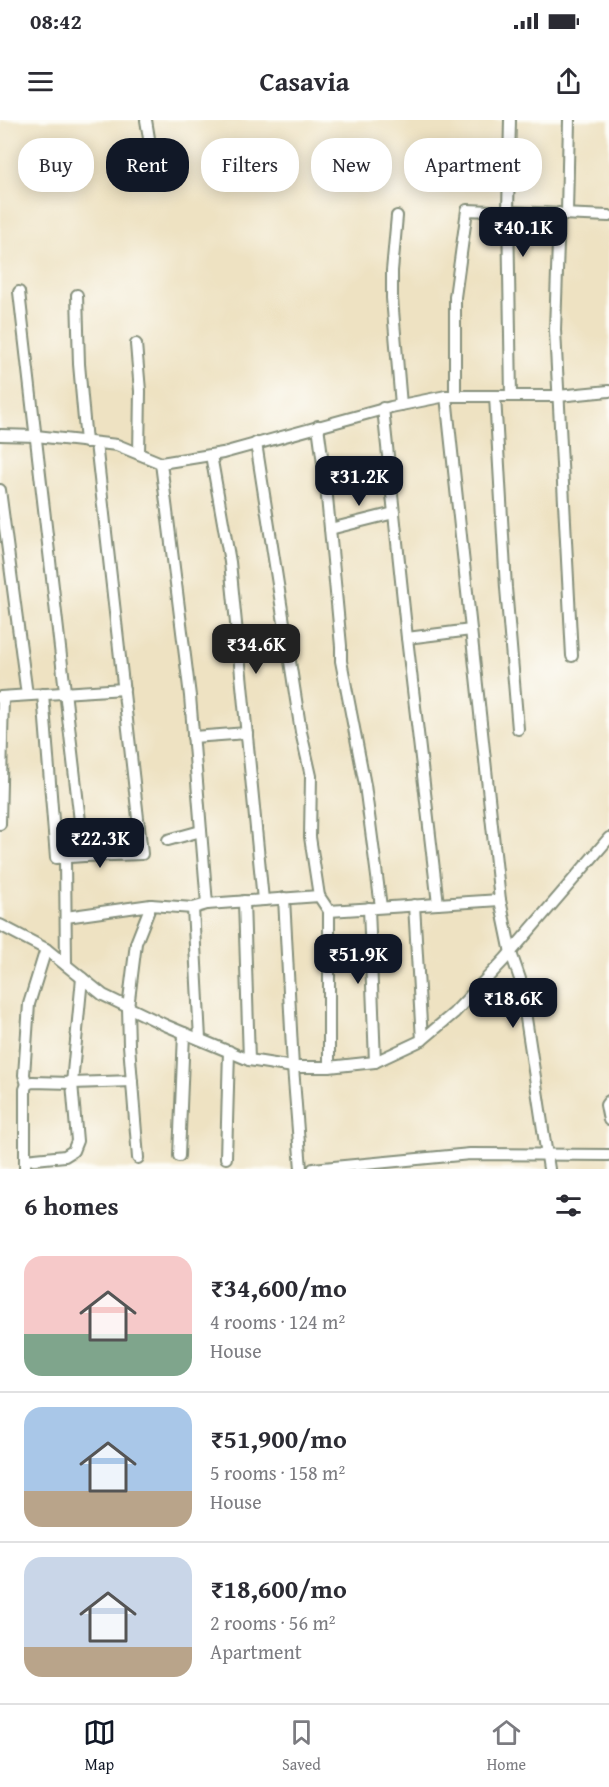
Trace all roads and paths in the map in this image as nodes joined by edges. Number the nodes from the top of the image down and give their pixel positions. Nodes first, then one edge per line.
1 (146, 120) edge
2 (510, 120) edge
3 (569, 120) edge
4 (149, 138) edge
5 (508, 212) junction
6 (563, 213) junction
7 (396, 216) dead end
8 (609, 216) edge
9 (19, 292) dead end
10 (77, 295) dead end
11 (136, 344) dead end
12 (609, 391) edge
13 (450, 396) junction
14 (495, 396) junction
15 (511, 396) junction
16 (558, 396) junction
17 (401, 405) junction
18 (384, 408) junction
19 (318, 426) junction
20 (0, 435) edge
21 (36, 436) junction
22 (91, 442) junction
23 (256, 443) junction
24 (139, 454) junction
25 (211, 455) junction
26 (161, 463) junction
27 (0, 490) edge
28 (394, 513) junction
29 (330, 529) junction
30 (471, 630) junction
31 (407, 638) junction
32 (573, 656) dead end
33 (124, 689) junction
34 (65, 693) junction
35 (43, 694) junction
36 (27, 695) junction
37 (1, 697) edge
38 (518, 729) dead end
39 (247, 733) junction
40 (193, 737) junction
41 (1, 760) edge
42 (0, 824) edge
43 (201, 831) junction
44 (609, 838) edge
45 (168, 840) dead end
46 (84, 855) junction
47 (65, 857) junction
48 (319, 896) junction
49 (284, 898) junction
50 (263, 900) junction
51 (500, 900) junction
52 (244, 901) junction
53 (207, 904) junction
54 (438, 904) junction
55 (151, 905) junction
56 (414, 905) junction
57 (375, 907) junction
58 (193, 908) junction
59 (329, 911) junction
60 (66, 916) junction
61 (0, 925) edge
62 (46, 949) junction
63 (511, 953) junction
64 (66, 965) junction
65 (82, 978) junction
66 (128, 1008) junction
67 (184, 1033) junction
68 (200, 1040) junction
69 (422, 1040) junction
70 (229, 1051) junction
71 (249, 1060) junction
72 (375, 1062) junction
73 (293, 1067) junction
74 (329, 1067) junction
75 (132, 1081) junction
76 (72, 1083) junction
77 (27, 1084) junction
78 (609, 1101) edge
79 (609, 1120) edge
80 (546, 1155) junction
81 (609, 1155) edge
82 (179, 1156) dead end
83 (138, 1158) dead end
84 (226, 1158) dead end
85 (25, 1164) edge
86 (301, 1169) edge
87 (313, 1169) edge
88 (549, 1169) edge

1 - 4 street
2 - 5 street
3 - 6 street
5 - 6 street
5 - 13 street
5 - 15 street
6 - 8 street
6 - 16 street
7 - 17 street
9 - 21 street
10 - 22 street
11 - 24 street
12 - 16 street
13 - 14 street
13 - 17 street
13 - 30 street
14 - 15 street
14 - 38 street
15 - 16 street
16 - 32 street
17 - 18 street
18 - 19 street
18 - 28 street
19 - 23 street
19 - 29 street
20 - 21 street
21 - 22 street
21 - 34 street
22 - 24 street
22 - 33 street
23 - 25 street
23 - 48 street
24 - 26 street
25 - 26 street
25 - 39 street
26 - 40 street
27 - 36 street
28 - 29 street
28 - 31 street
29 - 57 street
30 - 31 street
30 - 51 street
31 - 54 street
33 - 34 street
33 - 46 street
34 - 35 street
34 - 46 street
35 - 36 street
35 - 47 street
36 - 37 street
37 - 41 street
39 - 40 street
39 - 50 street
40 - 43 street
41 - 42 street
43 - 45 street
43 - 53 street
44 - 63 street
46 - 47 street
47 - 60 street
48 - 49 street
48 - 59 street
49 - 50 street
49 - 73 street
50 - 52 street
51 - 54 street
51 - 63 street
52 - 53 street
52 - 71 street
53 - 58 street
54 - 56 street
55 - 58 street
55 - 60 street
55 - 66 street
56 - 57 street
56 - 69 street
57 - 59 street
57 - 72 street
58 - 68 street
59 - 74 street
60 - 64 street
61 - 62 street
62 - 64 street
62 - 77 street
63 - 69 street
63 - 80 street
64 - 65 street
65 - 66 street
65 - 76 street
66 - 67 street
66 - 75 street
67 - 68 street
67 - 82 street
68 - 70 street
69 - 72 street
70 - 71 street
70 - 84 street
71 - 73 street
72 - 74 street
73 - 74 street
73 - 86 street
75 - 76 street
75 - 83 street
76 - 77 street
76 - 85 street
77 - 85 street
78 - 79 street
80 - 81 street
80 - 87 street
80 - 88 street

